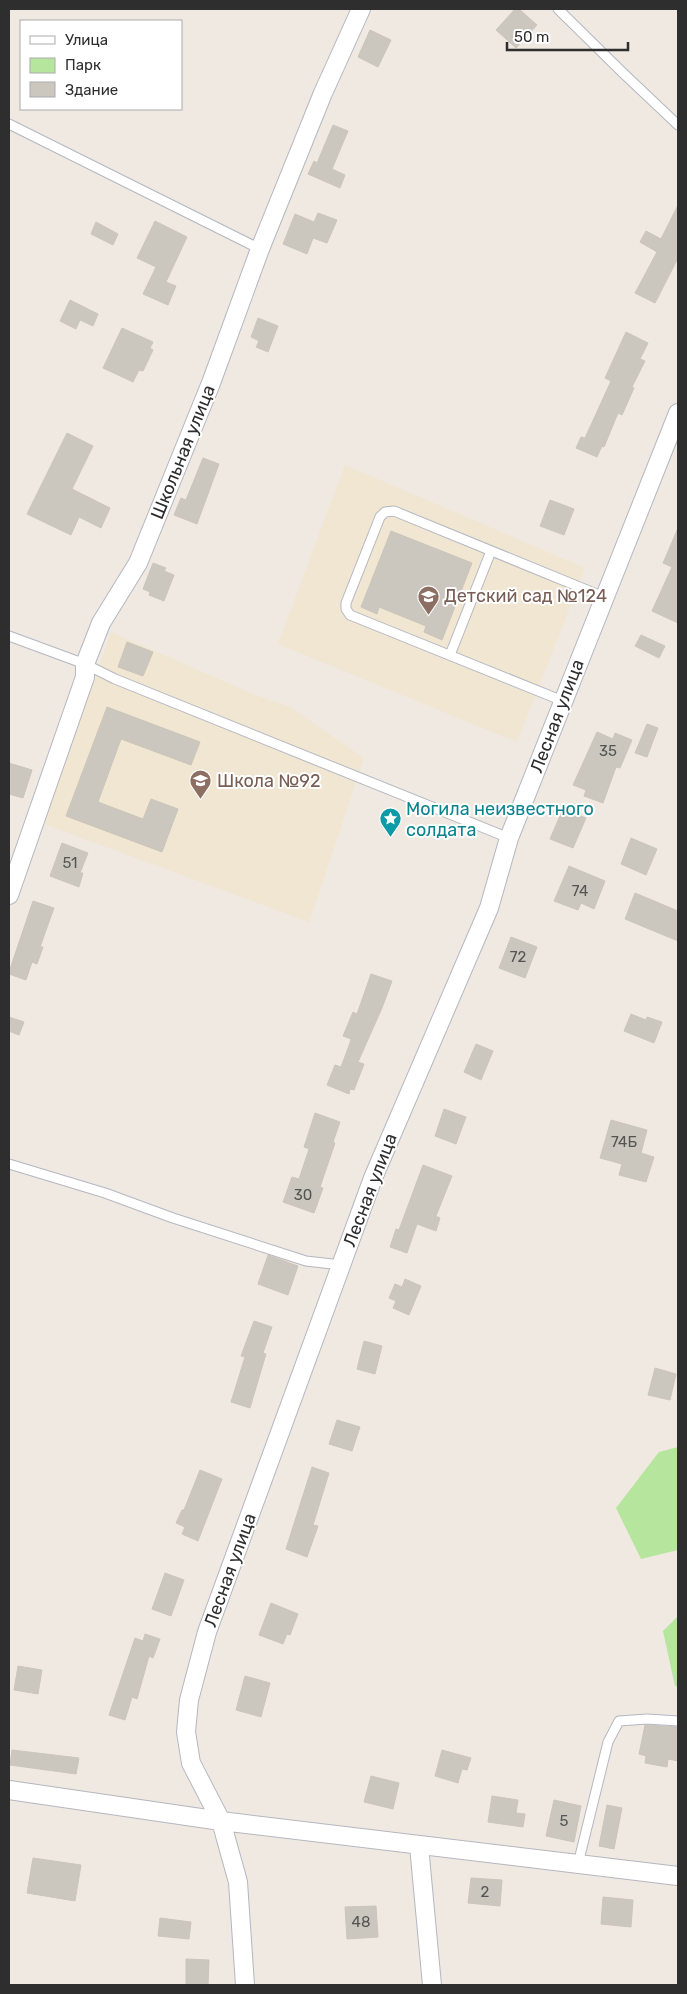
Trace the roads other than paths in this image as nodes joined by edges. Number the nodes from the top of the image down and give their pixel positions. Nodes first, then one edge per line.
1 (361, 9) edge
2 (558, 9) edge
3 (9, 124) edge
4 (678, 125) edge
5 (260, 248) junction
6 (678, 413) edge
7 (491, 551) junction
8 (604, 597) junction
9 (9, 636) edge
10 (450, 655) junction
11 (85, 664) junction
12 (563, 701) junction
13 (509, 838) junction
14 (9, 895) edge
15 (9, 1164) edge
16 (342, 1265) junction
17 (678, 1721) edge
18 (9, 1790) edge
19 (221, 1821) junction
20 (418, 1846) junction
21 (578, 1864) junction
22 (678, 1876) edge
23 (245, 1985) edge
24 (432, 1985) edge

1 - 5 street, Школьная улица
2 - 4 lane
3 - 5 lane
5 - 11 street, Школьная улица
6 - 8 street, Лесная улица
7 - 8 lane
7 - 10 lane
7 - 10 lane
8 - 12 street, Лесная улица
9 - 11 lane
10 - 12 lane
11 - 13 lane
11 - 14 street, Школьная улица
12 - 13 street, Лесная улица
13 - 16 street, Лесная улица
15 - 16 lane
16 - 19 street, Лесная улица
17 - 21 lane
18 - 19 street
19 - 20 street
19 - 23 street, Лесная улица
20 - 21 street
20 - 24 street
21 - 22 street

